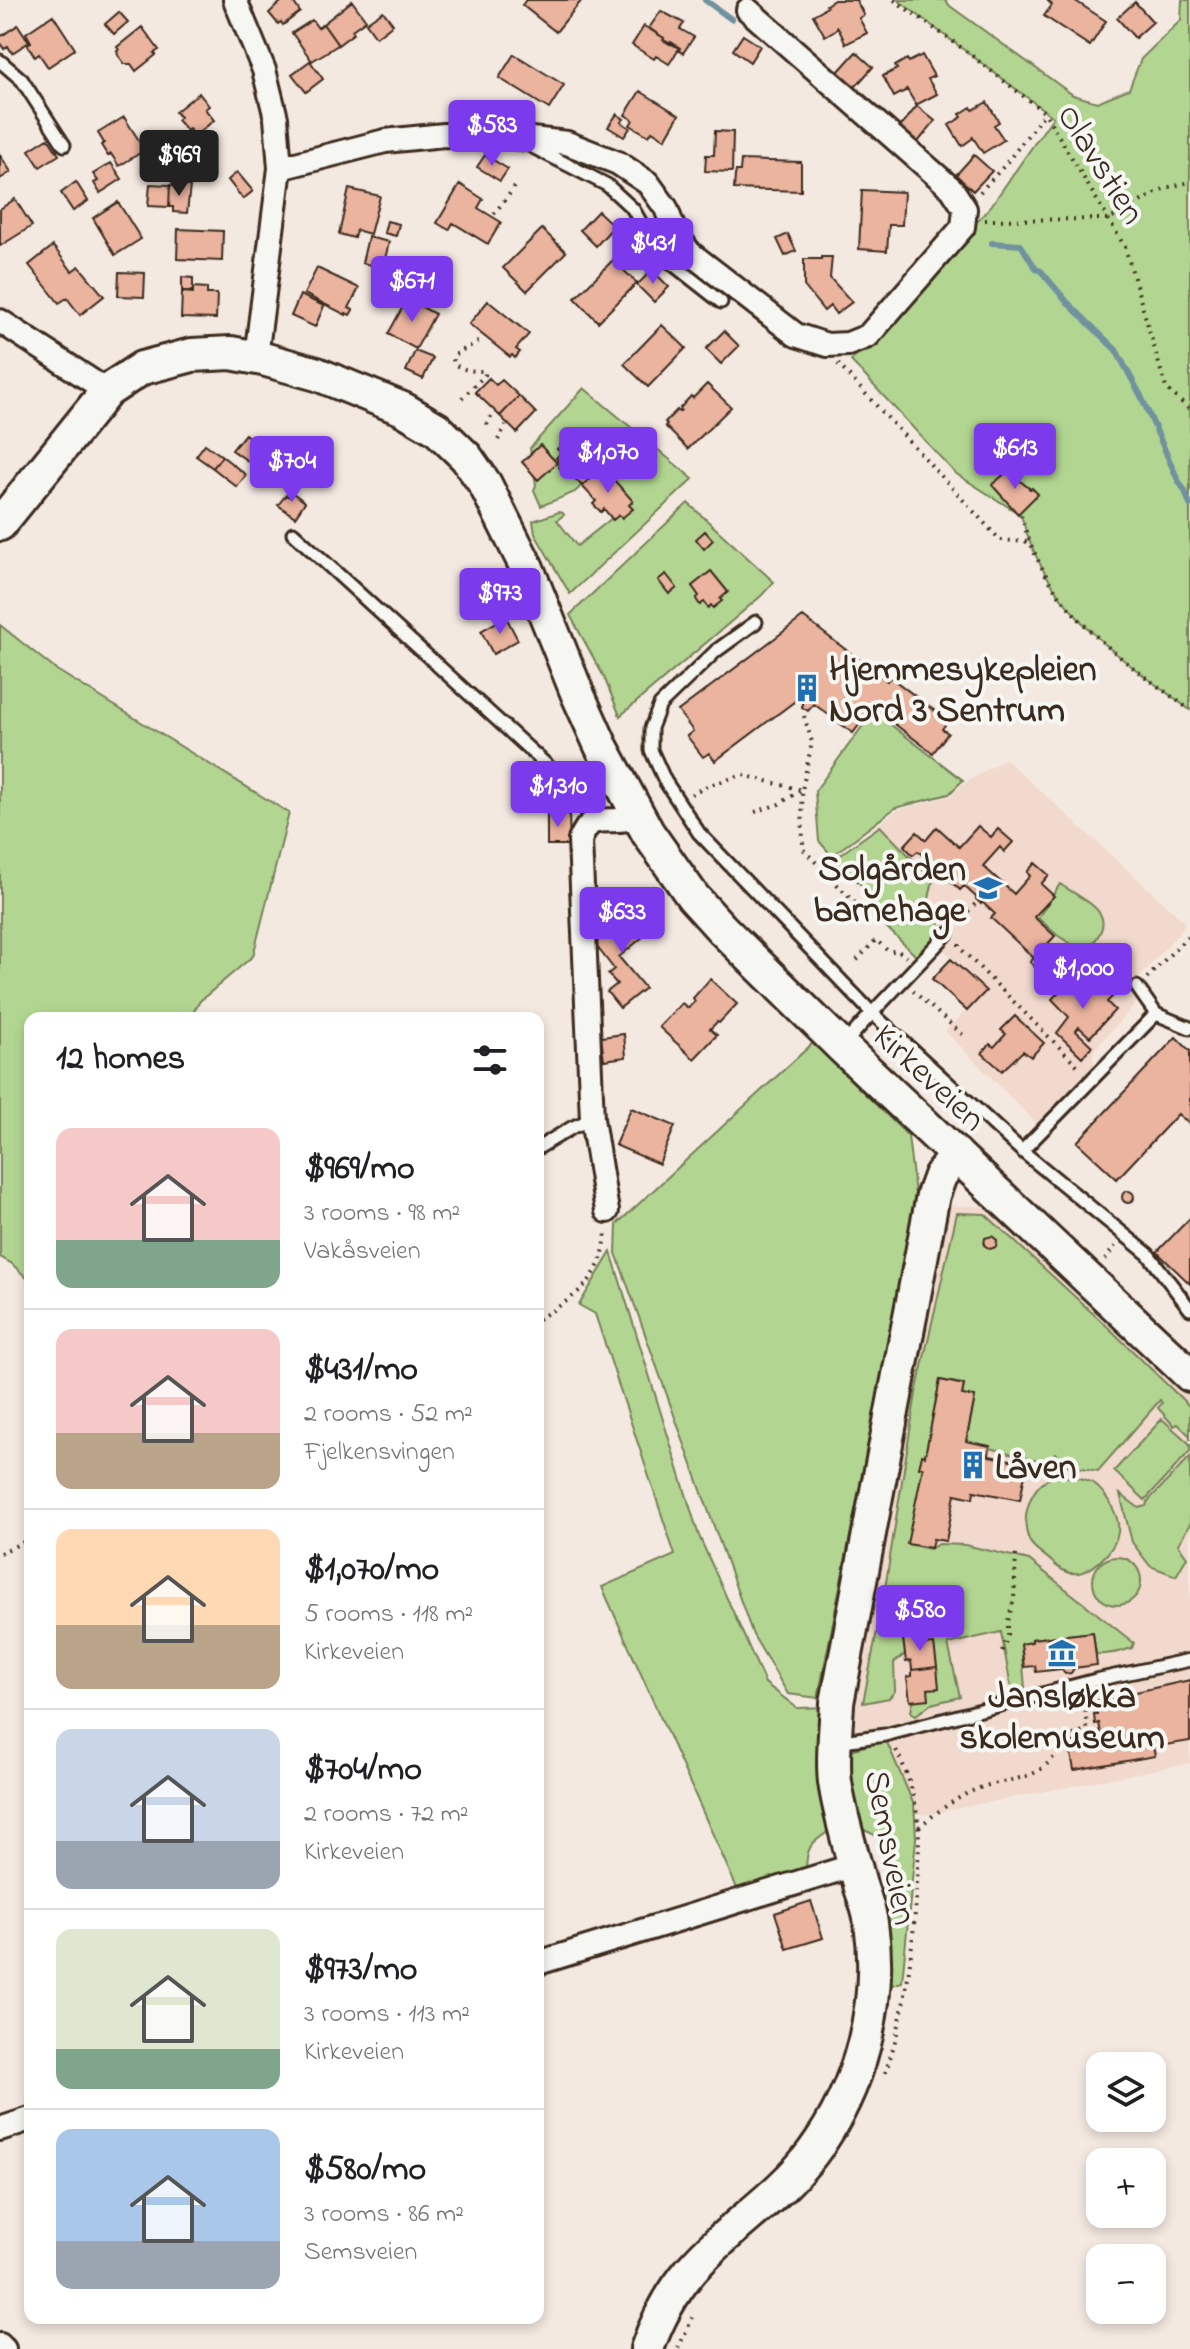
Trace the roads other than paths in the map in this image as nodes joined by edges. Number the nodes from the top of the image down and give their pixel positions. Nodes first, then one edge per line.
1 (235, 0) edge
2 (748, 10) dead end
3 (0, 61) edge
4 (513, 137) junction
5 (64, 145) dead end
6 (280, 168) junction
7 (721, 302) dead end
8 (0, 321) edge
9 (256, 357) junction
10 (107, 391) junction
11 (0, 524) edge
12 (293, 533) dead end
13 (756, 622) dead end
14 (639, 817) junction
15 (598, 819) junction
16 (947, 934) road end
17 (1137, 987) road end
18 (872, 1013) junction
19 (1156, 1014) junction
20 (1190, 1028) edge
21 (842, 1047) junction
22 (592, 1119) junction
23 (544, 1144) edge
24 (1022, 1151) junction
25 (956, 1154) junction
26 (607, 1211) road end
27 (1190, 1309) edge
28 (1190, 1375) edge
29 (1190, 1660) edge
30 (836, 1742) junction
31 (855, 1865) junction
32 (544, 1961) edge
33 (24, 2121) edge
34 (0, 2129) edge
35 (647, 2349) edge

1 - 6 street
2 - 4 street
3 - 5 lane
4 - 6 street
4 - 7 lane
6 - 9 street
8 - 10 street
9 - 10 main road, Kirkeveien
9 - 14 main road, Kirkeveien
10 - 11 main road, Kirkeveien
12 - 15 lane
13 - 18 lane
14 - 15 street
14 - 21 main road, Kirkeveien
15 - 22 street
16 - 18 lane
17 - 19 lane
18 - 21 lane
18 - 24 lane
19 - 20 lane
19 - 24 lane
21 - 25 main road, Kirkeveien
22 - 23 lane
22 - 26 street
24 - 27 lane
25 - 28 main road, Kirkeveien
25 - 30 main road, Semsveien
29 - 30 lane
30 - 31 main road, Semsveien
31 - 32 street
31 - 35 main road, Semsveien
33 - 34 street

